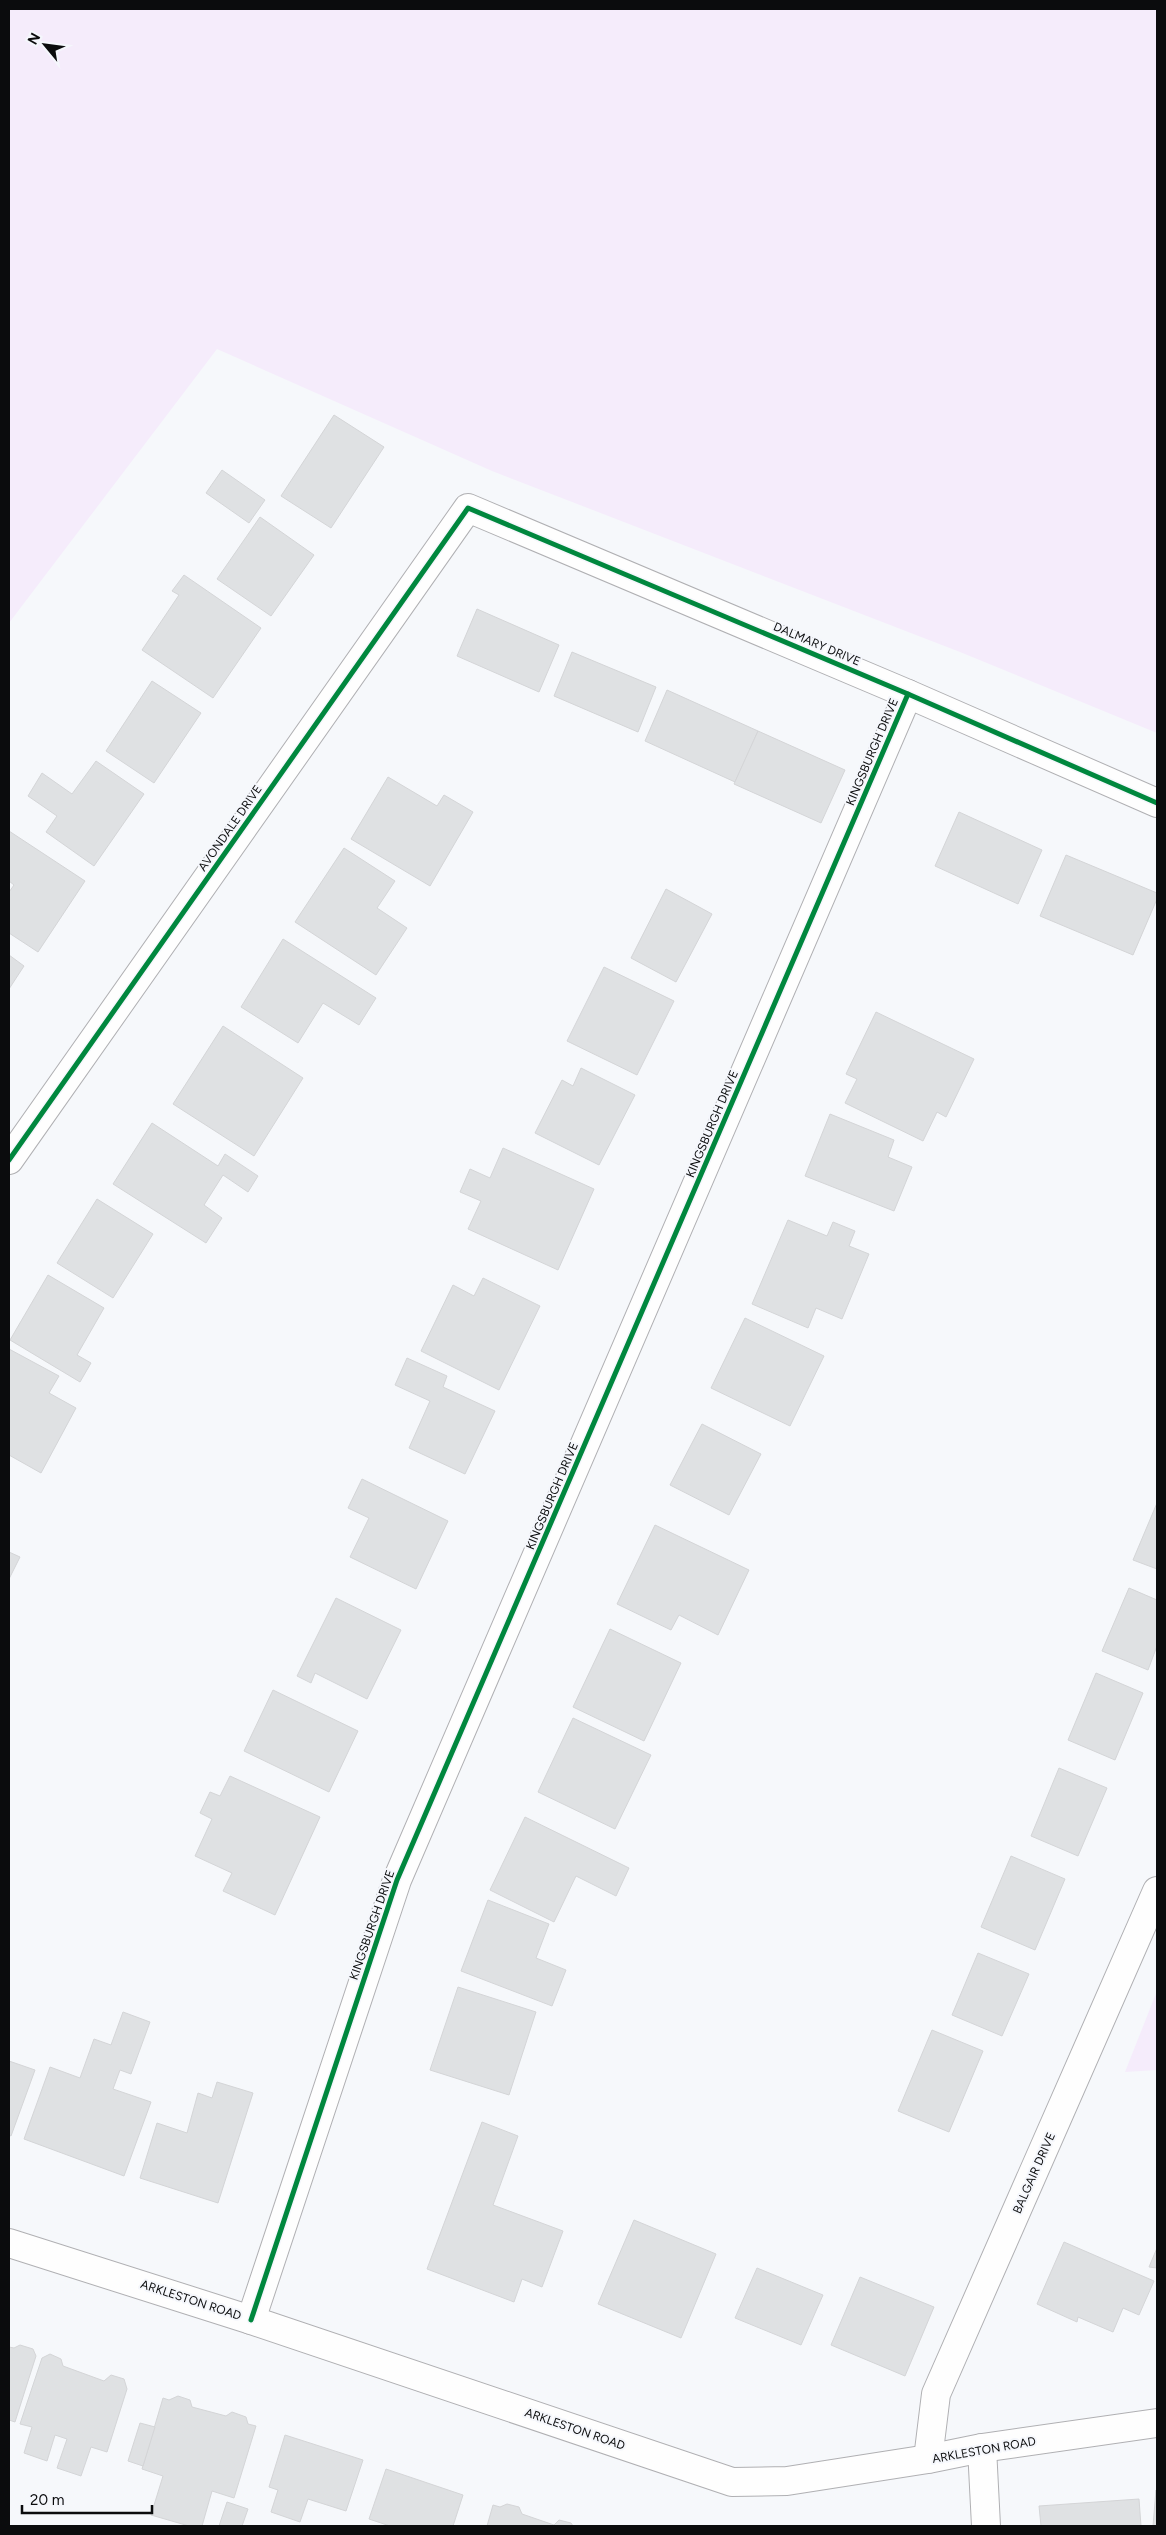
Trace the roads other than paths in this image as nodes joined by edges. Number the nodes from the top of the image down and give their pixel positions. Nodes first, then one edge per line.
1 (468, 508) joint
2 (908, 694) junction
3 (1157, 803) edge
4 (9, 1160) edge
5 (1157, 1891) edge
6 (9, 2243) edge
7 (251, 2320) junction
8 (1157, 2423) edge
9 (982, 2448) junction
10 (928, 2460) junction
11 (986, 2526) edge

1 - 2 street, DALMARY DRIVE
1 - 4 street, AVONDALE DRIVE
2 - 3 street, DALMARY DRIVE
2 - 7 street, KINGSBURGH DRIVE
5 - 10 street, BALGAIR DRIVE
6 - 7 street, ARKLESTON ROAD
7 - 10 street, ARKLESTON ROAD
8 - 9 street, ARKLESTON ROAD
9 - 10 street, ARKLESTON ROAD
9 - 11 street

